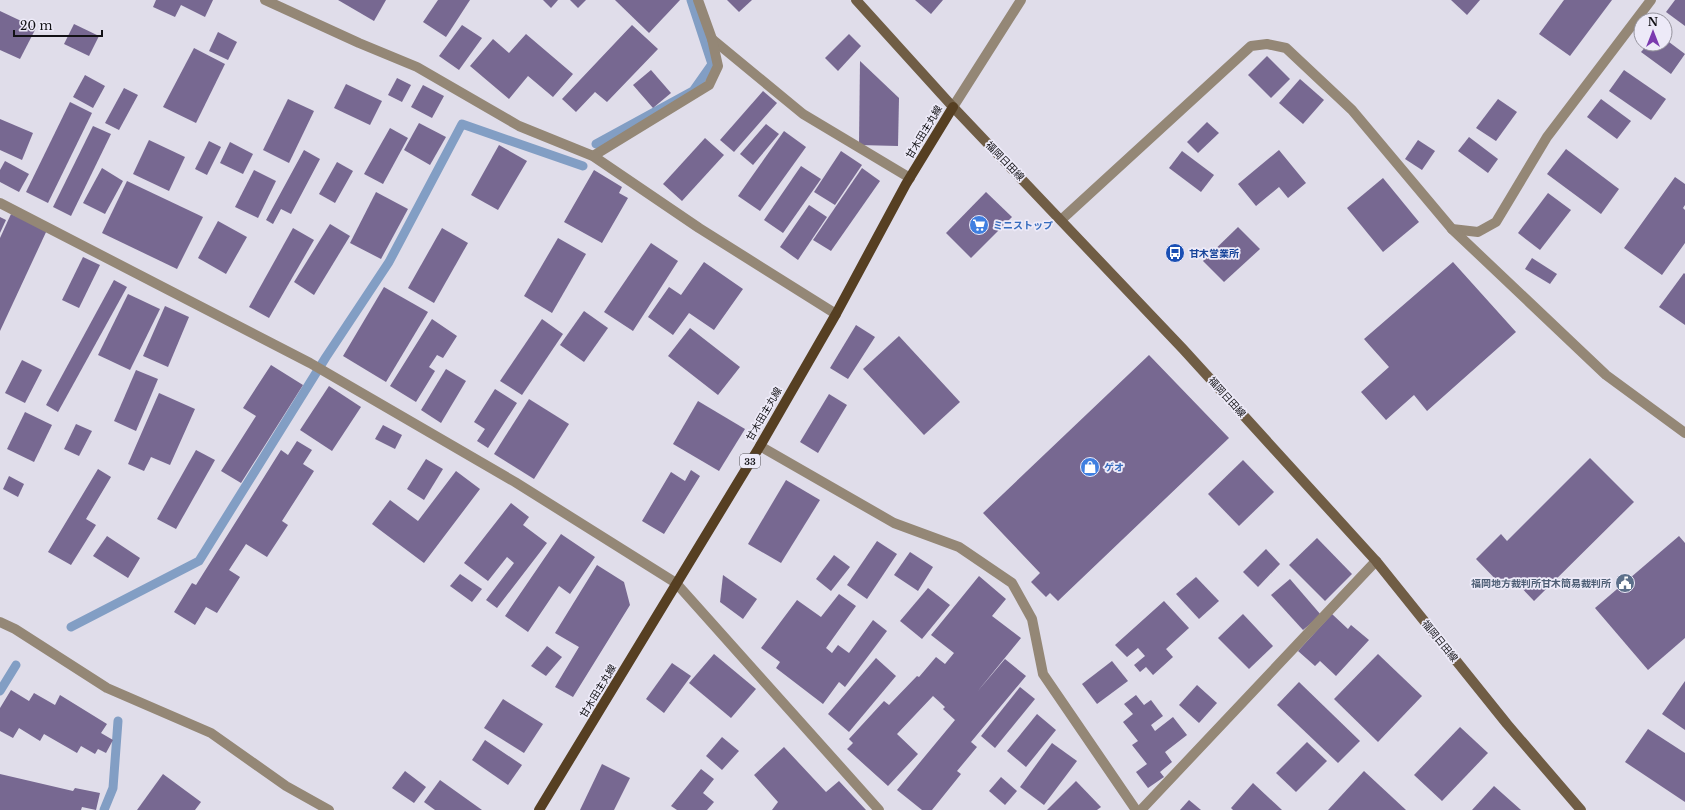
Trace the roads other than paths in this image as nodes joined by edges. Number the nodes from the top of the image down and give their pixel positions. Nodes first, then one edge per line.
1 (265, 0) edge
2 (698, 0) edge
3 (856, 0) edge
4 (1021, 0) edge
5 (1651, 0) edge
6 (712, 39) junction
7 (953, 107) junction
8 (593, 156) junction
9 (910, 178) junction
10 (0, 203) edge
11 (1061, 220) junction
12 (1452, 229) junction
13 (836, 314) junction
14 (1685, 433) edge
15 (760, 446) junction
16 (1376, 561) junction
17 (676, 584) junction
18 (0, 622) edge
19 (329, 810) edge
20 (539, 810) edge
21 (879, 810) edge
22 (1136, 810) edge
23 (1141, 810) edge
24 (1581, 810) edge

1 - 8 street
2 - 6 street
3 - 7 main road, 福岡日田線
4 - 7 street
5 - 12 street
6 - 8 street
6 - 9 street
7 - 9 main road, 甘木田主丸線 / 33
7 - 11 main road, 福岡日田線
8 - 13 street
9 - 13 main road, 甘木田主丸線 / 33
10 - 17 street
11 - 12 street
11 - 16 main road, 福岡日田線
12 - 14 street
13 - 15 main road, 甘木田主丸線 / 33
15 - 17 main road, 甘木田主丸線 / 33
15 - 22 street
16 - 23 street
16 - 24 main road, 福岡日田線
17 - 20 main road, 甘木田主丸線 / 33
17 - 21 street
18 - 19 street

